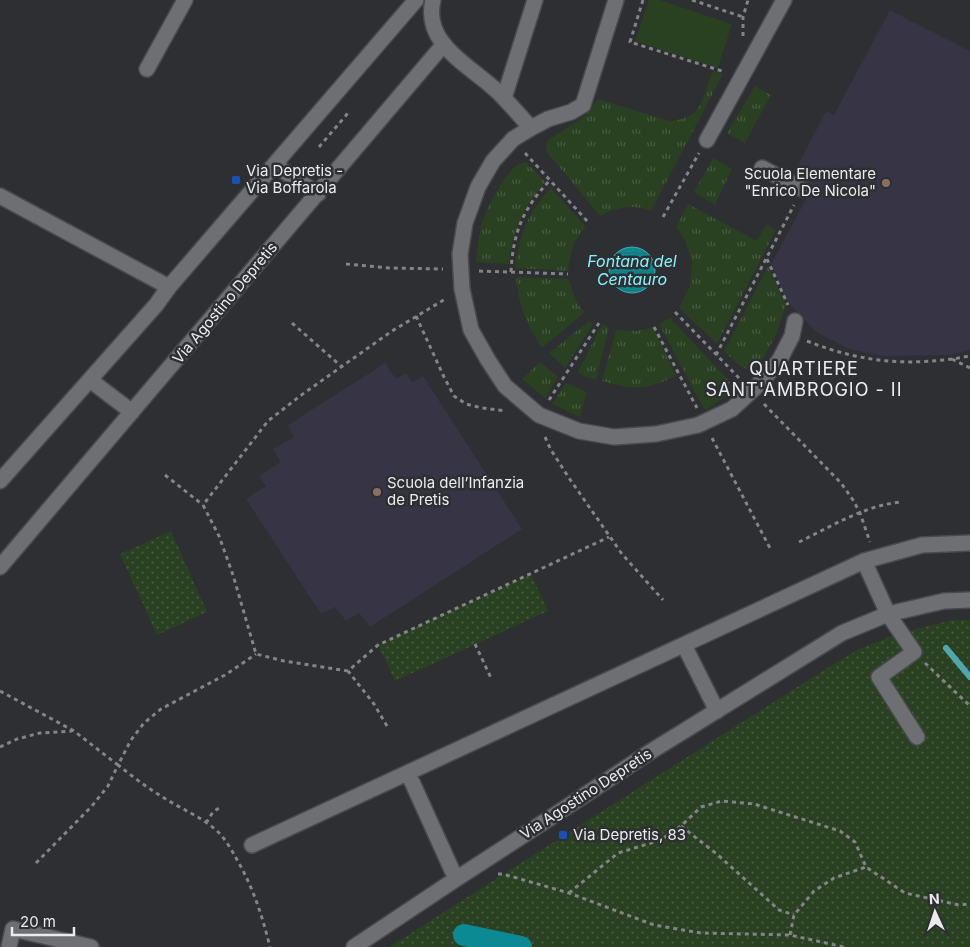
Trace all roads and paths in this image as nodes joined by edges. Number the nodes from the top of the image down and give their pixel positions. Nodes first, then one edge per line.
1 (185, 0) edge
2 (416, 0) edge
3 (433, 0) edge
4 (535, 0) edge
5 (616, 0) edge
6 (644, 0) edge
7 (692, 0) edge
8 (706, 0) edge
9 (748, 0) edge
10 (784, 0) edge
11 (705, 4) junction
12 (742, 17) junction
13 (444, 44) junction
14 (743, 44) dead end
15 (147, 69) dead end
16 (730, 74) dead end
17 (504, 98) junction
18 (348, 113) dead end
19 (531, 128) junction
20 (513, 140) junction
21 (707, 140) joint
22 (319, 147) dead end
23 (275, 164) junction
24 (762, 168) dead end
25 (550, 180) junction
26 (802, 189) joint
27 (318, 194) junction
28 (0, 196) edge
29 (663, 217) dead end
30 (589, 223) dead end
31 (766, 258) junction
32 (511, 272) dead end
33 (169, 287) junction
34 (462, 289) junction
35 (674, 312) dead end
36 (416, 316) junction
37 (292, 323) dead end
38 (599, 323) dead end
39 (794, 328) junction
40 (716, 355) junction
41 (970, 356) edge
42 (951, 359) junction
43 (342, 366) junction
44 (970, 368) edge
45 (90, 380) junction
46 (751, 391) junction
47 (132, 412) junction
48 (539, 415) junction
49 (166, 475) dead end
50 (0, 481) edge
51 (900, 502) dead end
52 (203, 505) junction
53 (860, 513) junction
54 (610, 537) junction
55 (799, 542) dead end
56 (970, 544) edge
57 (870, 560) junction
58 (0, 568) edge
59 (663, 600) dead end
60 (970, 600) edge
61 (888, 614) junction
62 (475, 644) dead end
63 (684, 645) junction
64 (914, 652) junction
65 (256, 654) junction
66 (348, 671) junction
67 (492, 678) dead end
68 (0, 691) edge
69 (970, 706) edge
70 (717, 711) junction
71 (387, 726) dead end
72 (74, 731) junction
73 (917, 736) dead end
74 (0, 747) edge
75 (118, 765) junction
76 (408, 773) junction
77 (219, 808) dead end
78 (206, 823) junction
79 (681, 826) junction
80 (252, 845) dead end
81 (36, 863) dead end
82 (866, 867) junction
83 (498, 874) dead end
84 (456, 878) junction
85 (569, 893) junction
86 (970, 904) edge
87 (794, 915) junction
88 (790, 935) junction
89 (9, 947) edge
90 (91, 947) edge
91 (270, 947) edge
92 (354, 947) edge
93 (844, 947) edge

1 - 15 street
2 - 23 street
3 - 13 street
4 - 17 street
5 - 19 street
6 - 16 path
7 - 11 path
8 - 11 path
9 - 12 path
10 - 21 street
11 - 12 path
12 - 14 path
13 - 17 street
13 - 27 street, Via Agostino Depretis
17 - 19 street
18 - 22 path
19 - 20 street
20 - 25 path
20 - 34 street
21 - 29 path
23 - 27 street
23 - 33 street
24 - 26 street
25 - 30 path
25 - 32 path
26 - 31 path
27 - 47 street, Via Agostino Depretis
28 - 33 street
31 - 39 path
31 - 40 path
33 - 45 street
34 - 36 path
34 - 48 street
35 - 40 path
36 - 43 path
36 - 48 path
37 - 43 path
38 - 48 path
39 - 42 path
39 - 46 street
40 - 46 path
41 - 42 path
42 - 44 path
43 - 52 path
45 - 47 street
45 - 50 street
46 - 48 street
46 - 53 path
47 - 58 street, Via Agostino Depretis
48 - 54 path
49 - 52 path
51 - 53 path
52 - 65 path
53 - 55 path
53 - 57 path
54 - 59 path
54 - 66 path
56 - 57 street
57 - 61 street
57 - 63 street
60 - 61 street, Via Agostino Depretis
61 - 64 street
61 - 70 street, Via Agostino Depretis
62 - 67 path
63 - 70 street
63 - 76 street
64 - 69 path
64 - 73 street
65 - 66 path
65 - 75 path
66 - 71 path
68 - 72 path
70 - 84 street, Via Agostino Depretis
72 - 74 path
72 - 75 path
75 - 78 path
75 - 81 path
76 - 80 street
76 - 84 street
77 - 78 path
78 - 91 path
79 - 82 path
79 - 85 path
79 - 87 path
82 - 86 path
82 - 87 path
83 - 85 path
84 - 92 street, Via Agostino Depretis
85 - 88 path
87 - 88 path
88 - 93 path
89 - 90 street

